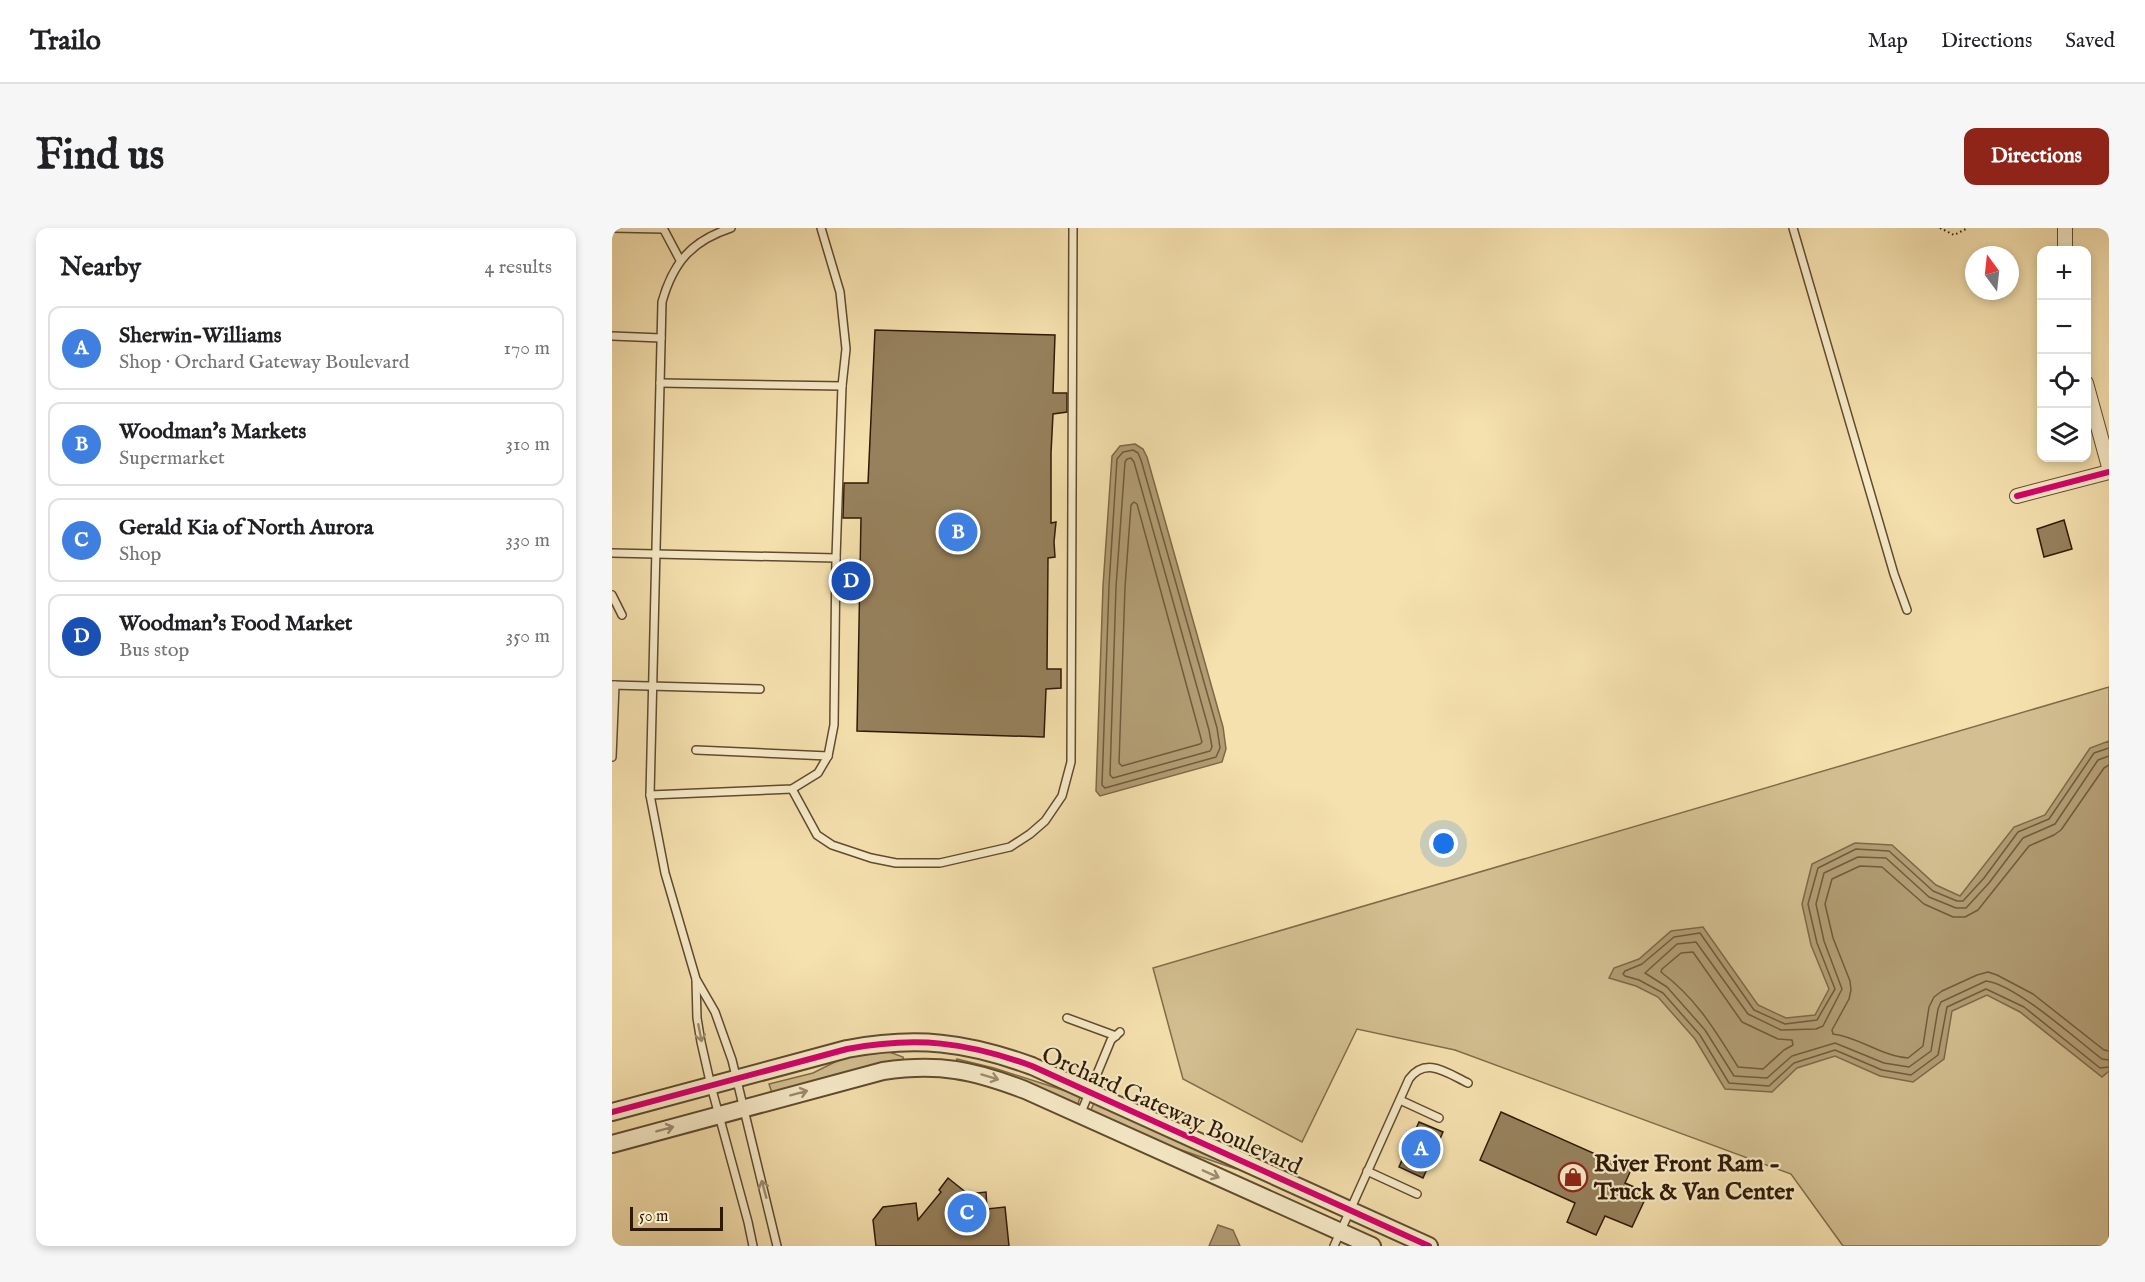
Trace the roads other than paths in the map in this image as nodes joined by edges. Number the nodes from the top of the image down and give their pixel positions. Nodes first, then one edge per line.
1 (612, 228) edge
2 (663, 228) edge
3 (731, 228) edge
4 (821, 228) edge
5 (1073, 228) edge
6 (1793, 228) edge
7 (2066, 228) edge
8 (2065, 246) edge
9 (680, 260) junction
10 (612, 336) edge
11 (661, 338) junction
12 (660, 383) junction
13 (842, 386) junction
14 (2091, 402) edge
15 (2109, 470) edge
16 (2017, 496) dead end
17 (612, 553) edge
18 (657, 554) junction
19 (836, 558) junction
20 (612, 595) edge
21 (1907, 610) dead end
22 (622, 615) dead end
23 (614, 685) edge
24 (653, 686) junction
25 (760, 689) dead end
26 (613, 722) edge
27 (696, 750) dead end
28 (828, 756) junction
29 (612, 757) edge
30 (792, 789) junction
31 (650, 795) junction
32 (696, 979) junction
33 (1067, 1018) dead end
34 (736, 1079) junction
35 (1468, 1083) dead end
36 (711, 1086) junction
37 (1090, 1092) junction
38 (1400, 1100) junction
39 (743, 1109) junction
40 (612, 1112) edge
41 (718, 1115) junction
42 (1080, 1115) junction
43 (1439, 1118) dead end
44 (612, 1144) edge
45 (1367, 1171) junction
46 (1417, 1194) dead end
47 (1350, 1210) junction
48 (1337, 1239) edge
49 (753, 1246) edge
50 (777, 1246) edge
51 (1372, 1246) edge
52 (1429, 1246) edge

1 - 2 lane
2 - 9 lane
3 - 9 lane
4 - 13 lane
5 - 30 lane
6 - 21 lane
7 - 8 street
9 - 11 lane
10 - 11 lane
11 - 12 lane
12 - 13 lane
12 - 18 lane
13 - 19 lane
14 - 15 street
15 - 16 street
17 - 18 lane
18 - 19 lane
18 - 24 lane
19 - 28 lane
20 - 22 lane
23 - 24 lane
23 - 26 lane
24 - 25 lane
24 - 31 lane
26 - 29 lane
27 - 28 lane
28 - 30 lane
30 - 31 lane
31 - 32 lane
32 - 34 lane
32 -> 36 lane
33 - 37 lane
34 - 36 street, Orchard Gateway Boulevard
34 - 37 street, Orchard Gateway Boulevard
34 - 39 lane
35 - 38 lane
36 - 40 street, Orchard Gateway Boulevard
36 - 41 lane
37 - 42 lane
37 - 47 street, Orchard Gateway Boulevard
38 - 43 lane
38 - 45 lane
39 - 41 street, Orchard Gateway Boulevard
39 -> 42 street, Orchard Gateway Boulevard
50 -> 39 lane
44 -> 41 street, Orchard Gateway Boulevard
41 - 49 lane
42 -> 48 street, Orchard Gateway Boulevard
45 - 46 lane
45 - 47 lane
47 - 48 lane
47 - 52 street, Orchard Gateway Boulevard
48 - 51 street, Orchard Gateway Boulevard

